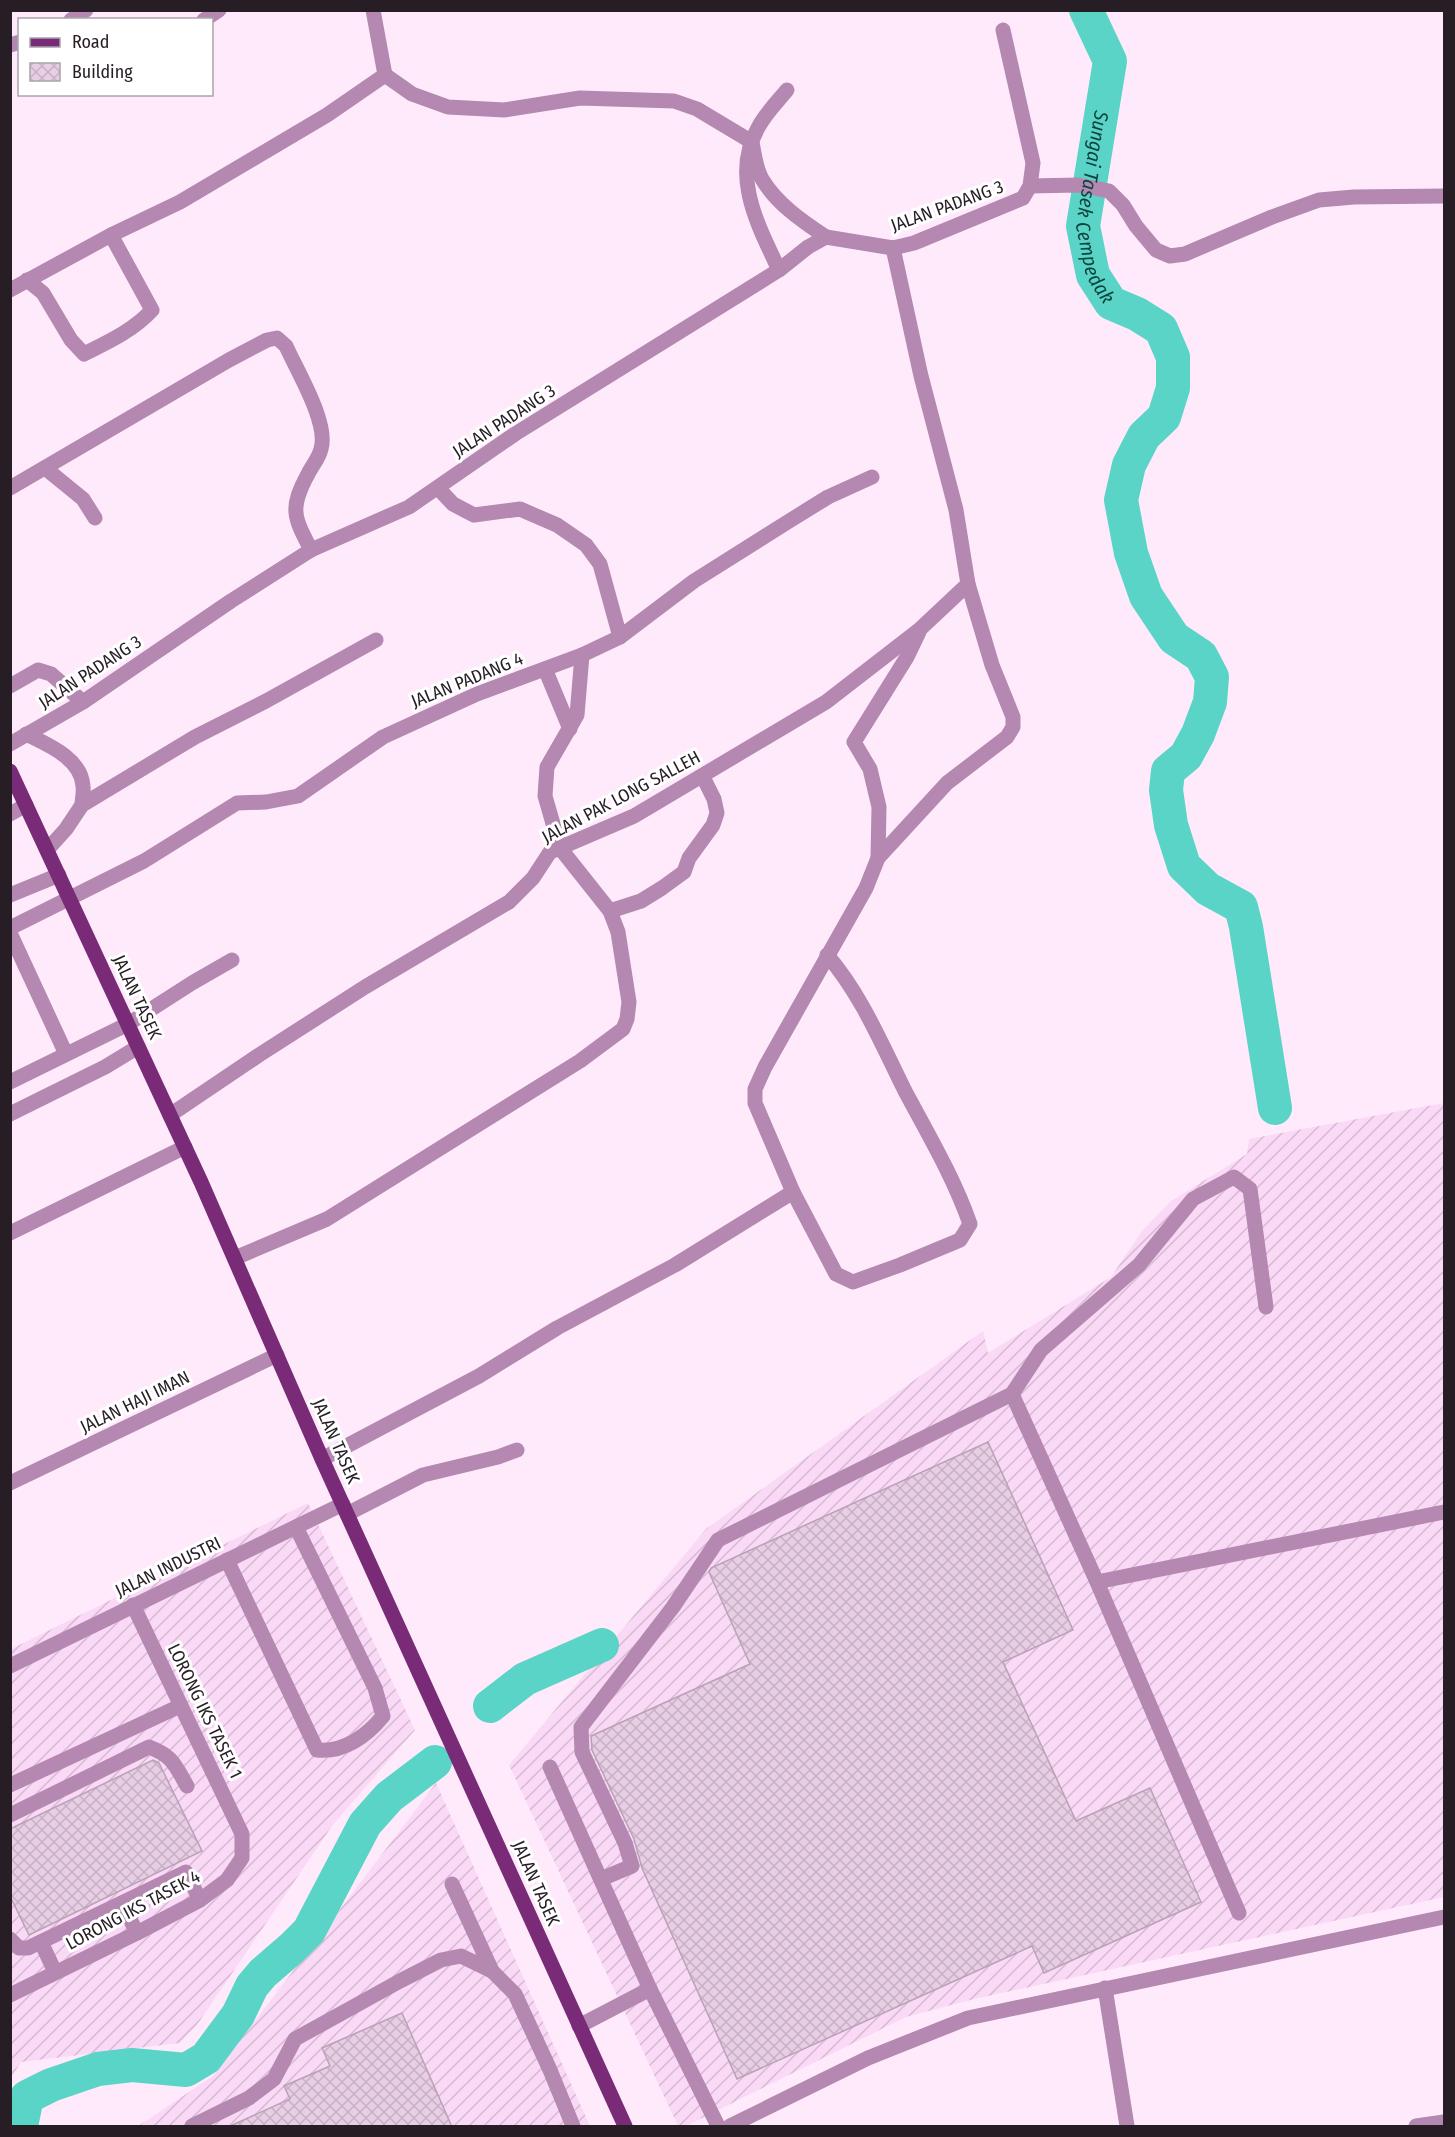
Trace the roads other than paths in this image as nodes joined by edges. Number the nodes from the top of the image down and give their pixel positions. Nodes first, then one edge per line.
1 (86, 10) edge
2 (374, 10) edge
3 (73, 18) edge
4 (1003, 30) dead end
5 (385, 75) junction
6 (787, 90) dead end
7 (752, 142) junction
8 (1030, 186) junction
9 (1444, 196) edge
10 (111, 235) junction
11 (826, 237) junction
12 (893, 248) junction
13 (779, 270) junction
14 (27, 280) junction
15 (10, 290) edge
16 (45, 468) junction
17 (872, 477) dead end
18 (10, 488) edge
19 (438, 488) junction
20 (94, 518) dead end
21 (311, 550) junction
22 (968, 584) junction
23 (920, 630) junction
24 (620, 637) junction
25 (376, 640) dead end
26 (582, 656) junction
27 (545, 669) junction
28 (10, 686) edge
29 (83, 702) junction
30 (570, 729) junction
31 (26, 734) junction
32 (10, 744) edge
33 (10, 771) edge
34 (703, 777) junction
35 (26, 805) junction
36 (82, 805) junction
37 (10, 814) edge
38 (560, 848) junction
39 (47, 850) junction
40 (878, 858) junction
41 (59, 875) junction
42 (10, 895) edge
43 (70, 899) junction
44 (610, 911) junction
45 (10, 928) edge
46 (10, 933) edge
47 (827, 955) junction
48 (232, 960) dead end
49 (128, 1024) junction
50 (138, 1047) junction
51 (66, 1054) junction
52 (10, 1082) edge
53 (12, 1114) edge
54 (170, 1115) junction
55 (185, 1147) junction
56 (793, 1192) junction
57 (10, 1233) edge
58 (235, 1258) junction
59 (1266, 1307) dead end
60 (277, 1355) junction
61 (1012, 1394) junction
62 (517, 1450) dead end
63 (322, 1459) junction
64 (10, 1483) edge
65 (345, 1509) junction
66 (1444, 1512) edge
67 (296, 1527) junction
68 (226, 1560) junction
69 (1097, 1582) junction
70 (133, 1605) junction
71 (10, 1666) edge
72 (180, 1706) junction
73 (550, 1767) dead end
74 (10, 1785) edge
75 (187, 1786) dead end
76 (10, 1793) edge
77 (15, 1813) edge
78 (243, 1834) joint
79 (601, 1879) junction
80 (452, 1884) dead end
81 (200, 1900) junction
82 (122, 1903) junction
83 (1239, 1913) dead end
84 (1444, 1917) edge
85 (137, 1933) junction
86 (10, 1939) edge
87 (40, 1942) junction
88 (492, 1971) junction
89 (55, 1972) junction
90 (1105, 1988) junction
91 (650, 1989) junction
92 (10, 1995) edge
93 (579, 2026) junction
94 (1444, 2122) edge
95 (192, 2127) edge
96 (573, 2127) edge
97 (625, 2127) edge
98 (718, 2127) edge
99 (730, 2127) edge
100 (1127, 2127) edge
101 (1416, 2127) edge

1 - 3 street
2 - 5 street
4 - 8 street
5 - 7 street
5 - 10 street
6 - 7 street
7 - 11 street
7 - 13 street
8 - 9 street
8 - 12 street, JALAN PADANG 3
10 - 14 street
10 - 14 street
11 - 12 street, JALAN PADANG 3
11 - 13 street, JALAN PADANG 3
12 - 22 street
13 - 19 street, JALAN PADANG 3
14 - 15 street
16 - 18 street
16 - 20 street
16 - 21 street
17 - 24 street, JALAN PADANG 4
19 - 21 street, JALAN PADANG 3
19 - 24 street
21 - 29 street, JALAN PADANG 3
22 - 23 street, JALAN PAK LONG SALLEH
22 - 40 street
23 - 34 street, JALAN PAK LONG SALLEH
23 - 40 street
24 - 26 street, JALAN PADANG 4
25 - 36 street
26 - 27 street, JALAN PADANG 4
26 - 30 street
27 - 30 street
27 - 43 street, JALAN PADANG 4
28 - 29 street
29 - 31 street, JALAN PADANG 3
30 - 38 street
31 - 32 street, JALAN PADANG 3
31 - 36 street
33 - 35 main road, JALAN TASEK
34 - 38 street, JALAN PAK LONG SALLEH
34 - 44 street
35 - 37 street
35 - 39 main road, JALAN TASEK
36 - 39 street
38 - 44 street
38 - 54 street, JALAN PAK LONG SALLEH
39 - 41 main road, JALAN TASEK
40 - 47 street
41 - 42 street
41 - 43 main road, JALAN TASEK
43 - 45 street, JALAN PADANG 4
43 - 49 main road, JALAN TASEK
44 - 58 street
46 - 51 street
47 - 56 street
47 - 56 street
48 - 49 street
49 - 50 main road, JALAN TASEK
49 - 51 street
50 - 53 street
50 - 54 main road, JALAN TASEK
51 - 52 street
54 - 55 main road, JALAN TASEK
55 - 57 street
55 - 58 main road, JALAN TASEK
56 - 63 street
58 - 60 main road, JALAN TASEK
59 - 61 street
60 - 63 main road, JALAN TASEK
60 - 64 street, JALAN HAJI IMAN
61 - 69 street
61 - 79 street
62 - 65 street, JALAN INDUSTRI
63 - 65 main road, JALAN TASEK
65 - 67 street, JALAN INDUSTRI
65 - 93 main road, JALAN TASEK
66 - 69 street
67 - 68 street, JALAN INDUSTRI
67 - 68 street
68 - 70 street, JALAN INDUSTRI
69 - 83 street
70 - 71 street, JALAN INDUSTRI
70 - 72 street, LORONG IKS TASEK 1
72 - 74 street
72 - 78 street, LORONG IKS TASEK 1
73 - 79 street
75 - 77 street
76 - 77 street
78 - 81 street, LORONG IKS TASEK 4
79 - 91 street
80 - 88 street
81 - 82 street
81 - 85 street, LORONG IKS TASEK 4
82 - 85 street
82 - 87 street
84 - 90 street
85 - 89 street, LORONG IKS TASEK 4
86 - 87 street
87 - 89 street
88 - 95 street
88 - 96 street
89 - 92 street, LORONG IKS TASEK 4
90 - 99 street
90 - 100 street
91 - 93 street
91 - 98 street
93 - 97 main road, JALAN TASEK
94 - 101 street

